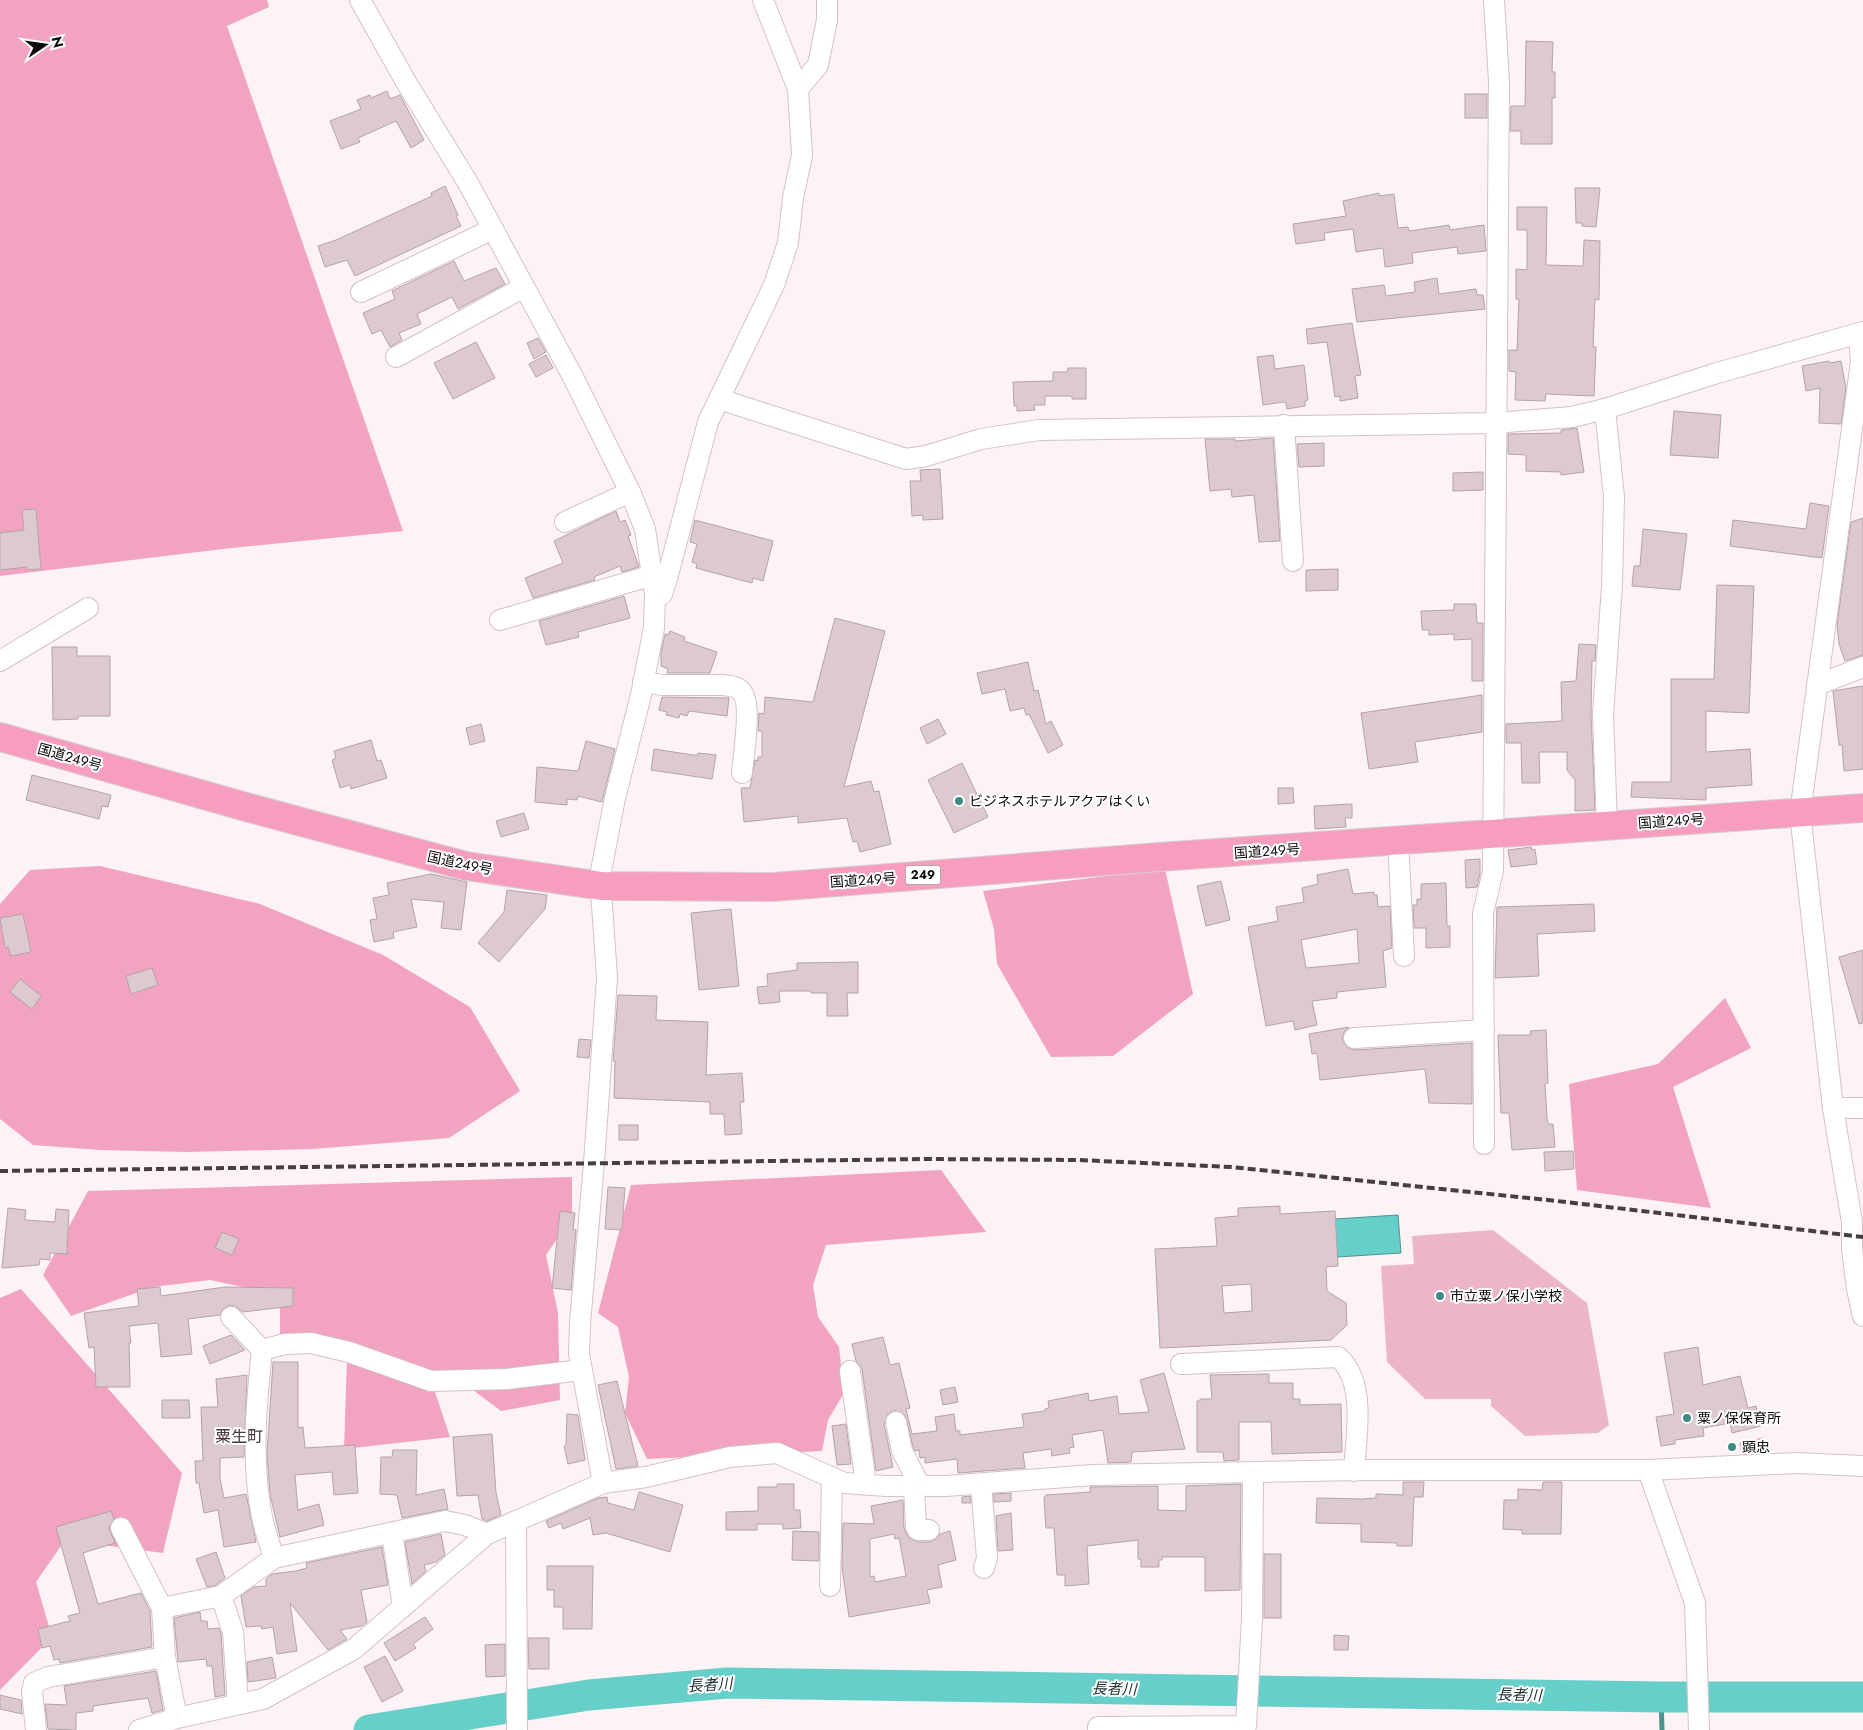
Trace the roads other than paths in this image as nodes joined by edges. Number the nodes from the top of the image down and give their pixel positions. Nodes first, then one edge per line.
1 (360, 0) edge
2 (763, 0) edge
3 (827, 0) edge
4 (1494, 0) edge
5 (798, 89) junction
6 (493, 229) junction
7 (524, 287) junction
8 (361, 292) dead end
9 (1861, 334) edge
10 (396, 357) dead end
11 (719, 399) junction
12 (1606, 409) junction
13 (1494, 423) junction
14 (1284, 425) junction
15 (630, 492) junction
16 (565, 522) dead end
17 (1293, 561) dead end
18 (654, 585) junction
19 (88, 608) dead end
20 (500, 620) dead end
21 (0, 661) edge
22 (1863, 666) edge
23 (644, 682) junction
24 (1816, 685) junction
25 (0, 737) edge
26 (742, 773) dead end
27 (1863, 808) edge
28 (1800, 813) junction
29 (1607, 826) junction
30 (1493, 834) junction
31 (1398, 841) junction
32 (602, 886) junction
33 (1404, 956) dead end
34 (1484, 1030) junction
35 (1354, 1038) dead end
36 (1833, 1108) junction
37 (1863, 1108) edge
38 (1484, 1144) dead end
39 (1863, 1316) edge
40 (231, 1317) dead end
41 (262, 1350) junction
42 (1181, 1364) dead end
43 (581, 1370) junction
44 (850, 1371) dead end
45 (896, 1422) dead end
46 (1863, 1466) edge
47 (1354, 1470) junction
48 (1648, 1470) junction
49 (1252, 1472) junction
50 (832, 1477) junction
51 (603, 1483) junction
52 (866, 1484) junction
53 (982, 1484) junction
54 (918, 1486) junction
55 (516, 1521) junction
56 (121, 1528) dead end
57 (929, 1530) dead end
58 (392, 1533) junction
59 (487, 1534) junction
60 (274, 1558) junction
61 (984, 1568) dead end
62 (830, 1586) dead end
63 (221, 1596) junction
64 (403, 1607) junction
65 (162, 1608) junction
66 (165, 1657) junction
67 (238, 1704) junction
68 (177, 1718) junction
69 (1699, 1723) edge
70 (517, 1728) edge
71 (36, 1730) edge
72 (139, 1730) edge
73 (1098, 1730) edge

1 - 6 street
2 - 5 street
3 - 5 street
4 - 13 street
5 - 11 street
6 - 7 street
6 - 8 street
7 - 10 street
7 - 15 street
9 - 12 street
9 - 24 street
11 - 14 street
11 - 18 street
12 - 13 street
12 - 29 street
13 - 14 street
13 - 30 street
14 - 17 street
15 - 16 street
15 - 18 street
18 - 20 street
18 - 23 street
19 - 21 street
22 - 24 street
23 - 26 street
23 - 32 street
24 - 28 street
25 - 32 highway, 国道249号 / 249
27 - 28 highway, 国道249号 / 249
28 - 29 highway, 国道249号 / 249
28 - 36 street
29 - 30 highway, 国道249号 / 249
30 - 31 highway, 国道249号 / 249
30 - 34 street
31 - 32 highway, 国道249号 / 249
31 - 33 street
32 - 43 street
34 - 35 street
34 - 38 street
36 - 37 street
36 - 39 street
40 - 41 street
41 - 43 street
41 - 60 street
42 - 47 street
43 - 51 street
44 - 52 street
45 - 54 street
46 - 48 street
47 - 48 street
47 - 49 street
48 - 69 street
49 - 53 street
49 - 73 street
50 - 51 street
50 - 52 street
50 - 62 street
51 - 55 street
52 - 54 street
53 - 54 street
53 - 61 street
54 - 57 street
55 - 59 street
55 - 70 street
56 - 65 street
58 - 59 street
58 - 60 street
58 - 64 street
59 - 64 street
60 - 63 street
63 - 65 street
63 - 67 street
64 - 67 street
65 - 66 street
66 - 68 street
66 - 71 street
67 - 68 street
68 - 72 street

